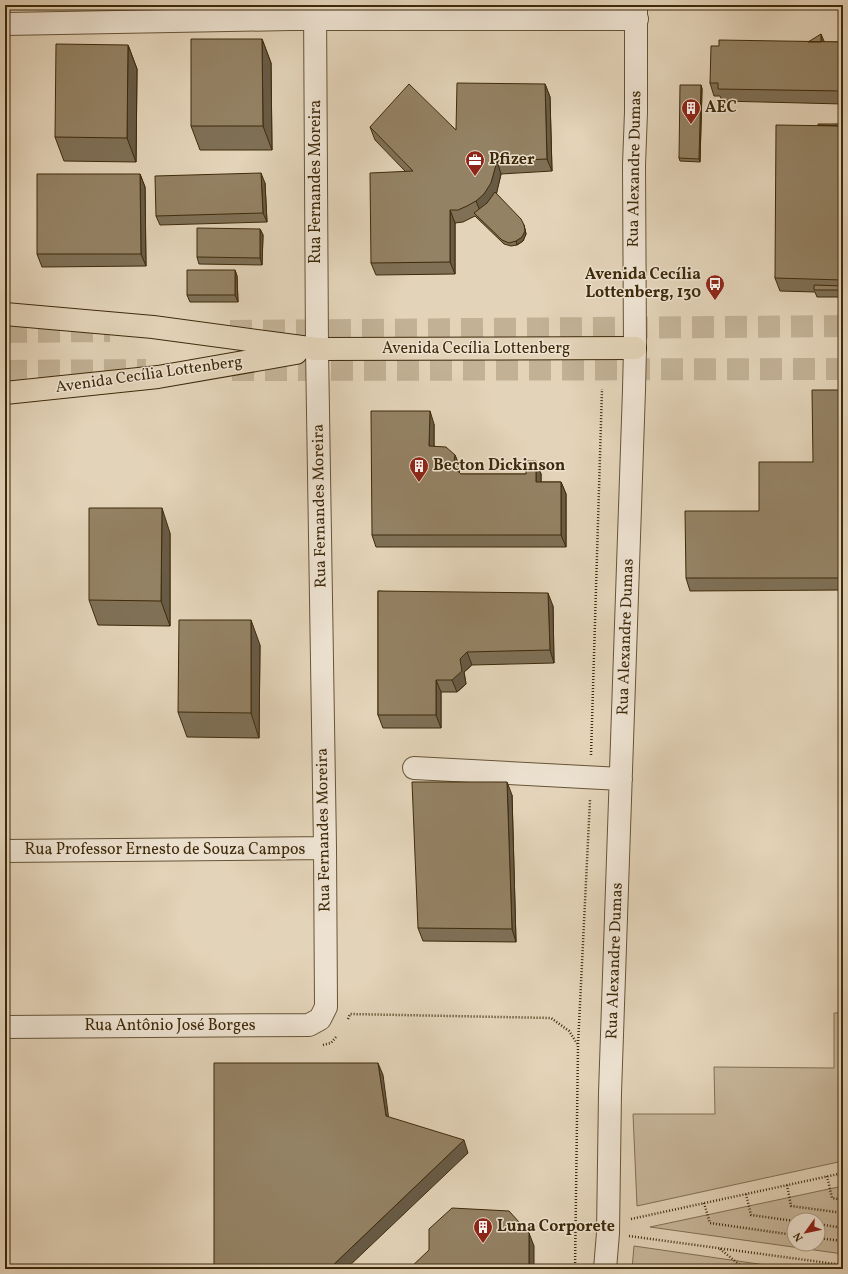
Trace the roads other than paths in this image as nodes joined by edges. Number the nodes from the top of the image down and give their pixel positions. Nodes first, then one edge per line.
1 (316, 12) edge
2 (636, 12) edge
3 (5, 24) edge
4 (7, 315) edge
5 (635, 348) junction
6 (317, 349) junction
7 (9, 392) edge
8 (414, 768) dead end
9 (621, 779) junction
10 (325, 848) junction
11 (5, 851) edge
12 (326, 1007) joint
13 (5, 1027) edge
14 (606, 1269) edge

1 - 2 street
1 - 3 street
1 - 6 street, Rua Fernandes Moreira
2 - 5 street, Rua Alexandre Dumas
4 - 6 main road, Avenida Cecília Lottenberg
5 - 6 main road, Avenida Cecília Lottenberg
5 - 9 street, Rua Alexandre Dumas
6 - 7 main road, Avenida Cecília Lottenberg
6 - 10 street, Rua Fernandes Moreira
8 - 9 street
9 - 14 street, Rua Alexandre Dumas
10 - 11 street, Rua Professor Ernesto de Souza Campos
10 - 12 street, Rua Fernandes Moreira
12 - 13 street, Rua Antônio José Borges

